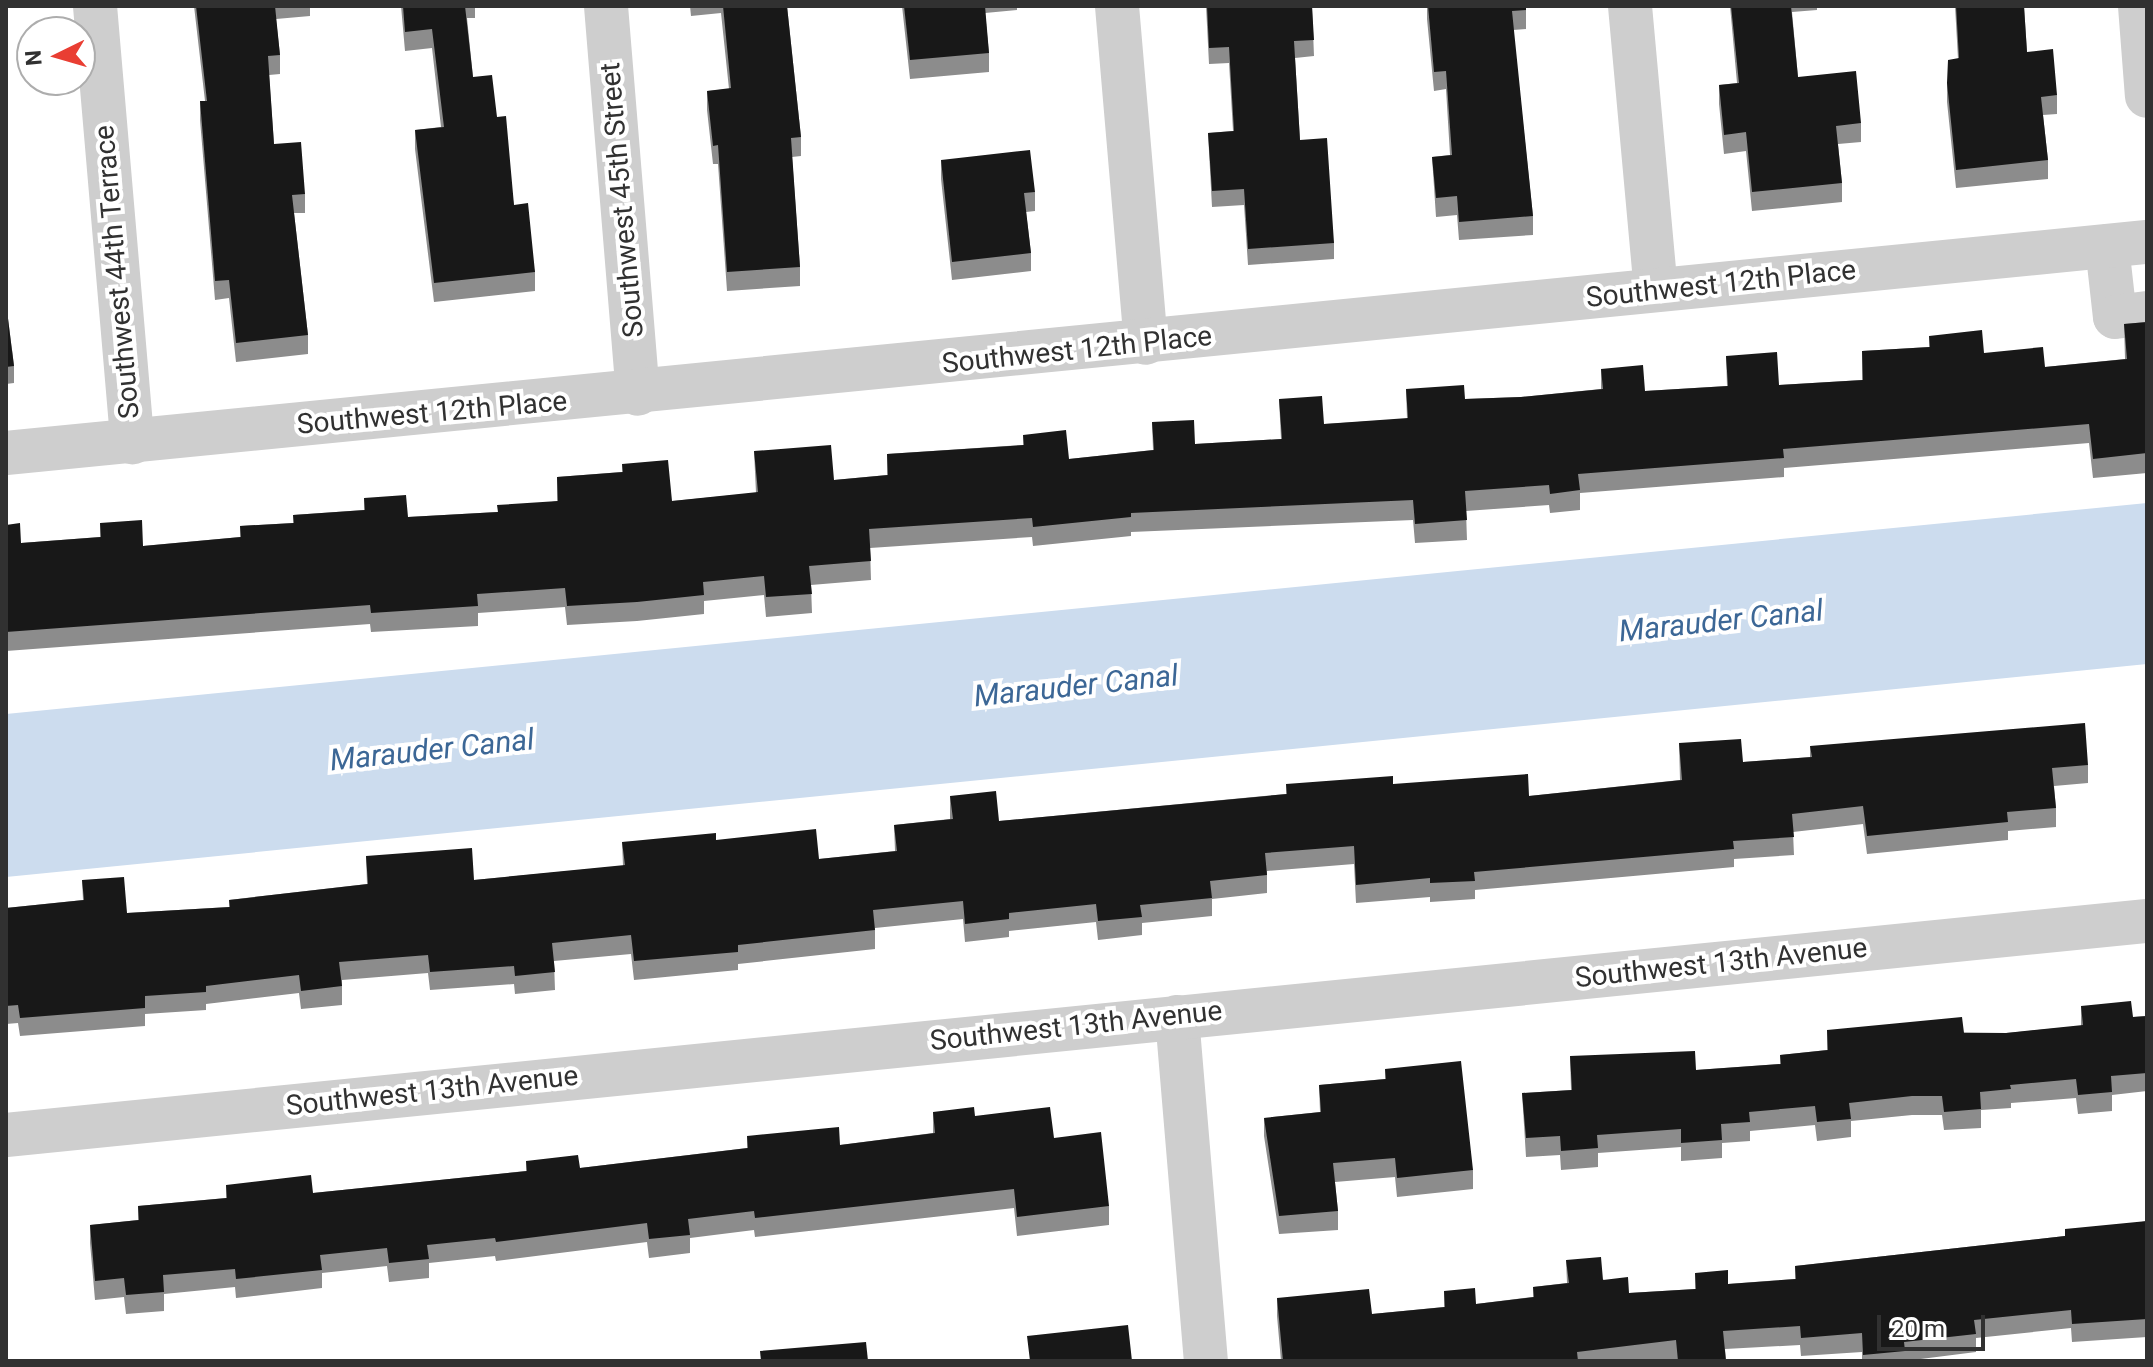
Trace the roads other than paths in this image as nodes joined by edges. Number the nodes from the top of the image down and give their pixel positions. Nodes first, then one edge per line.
1 (95, 6) edge
2 (606, 6) edge
3 (1117, 6) edge
4 (1630, 6) edge
5 (2140, 6) edge
6 (2147, 96) edge
7 (2127, 244) edge
8 (1656, 290) junction
9 (2147, 313) edge
10 (1146, 343) junction
11 (638, 394) junction
12 (132, 442) junction
13 (6, 453) edge
14 (2147, 921) edge
15 (1177, 1017) junction
16 (6, 1135) edge
17 (1206, 1361) edge

1 - 12 street, Southwest 44th Terrace
2 - 11 street, Southwest 45th Street
3 - 10 street
4 - 8 street
5 - 6 street
7 - 8 street, Southwest 12th Place
7 - 9 street
8 - 10 street, Southwest 12th Place
10 - 11 street, Southwest 12th Place
11 - 12 street, Southwest 12th Place
12 - 13 street, Southwest 12th Place
14 - 15 street, Southwest 13th Avenue
15 - 16 street, Southwest 13th Avenue
15 - 17 street

